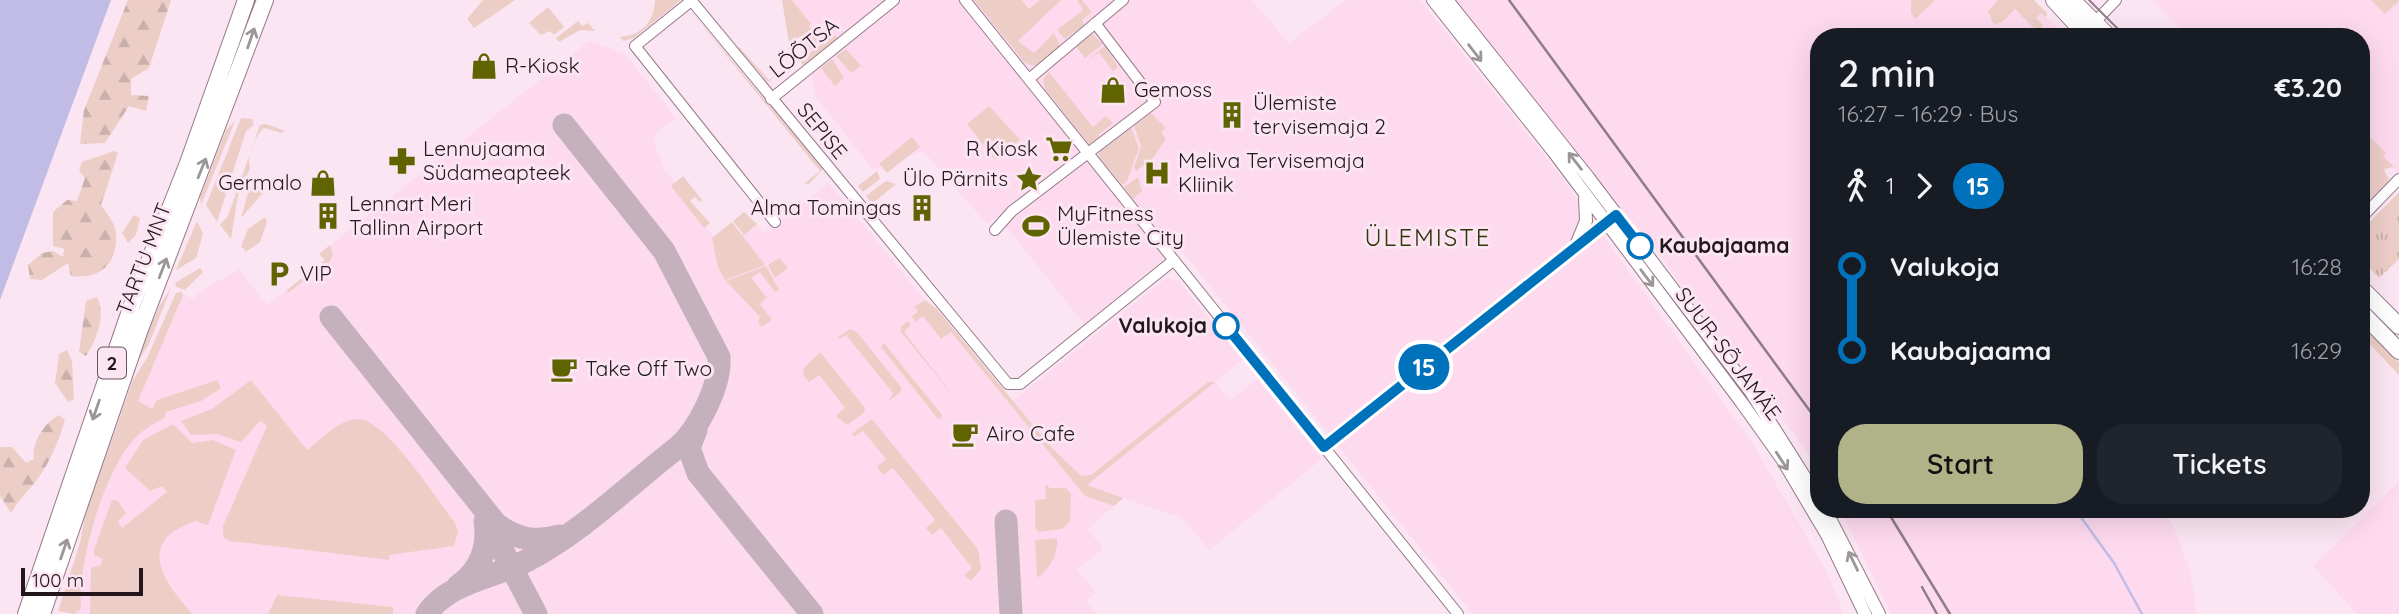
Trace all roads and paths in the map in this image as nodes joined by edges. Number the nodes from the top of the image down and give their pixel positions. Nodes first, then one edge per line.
1 (246, 0) edge
2 (265, 0) edge
3 (691, 0) edge
4 (894, 0) edge
5 (965, 0) edge
6 (1123, 0) edge
7 (1433, 0) edge
8 (1447, 0) edge
9 (2054, 0) edge
10 (2072, 0) edge
11 (2116, 0) edge
12 (1095, 23) junction
13 (2087, 28) edge
14 (2088, 28) edge
15 (2091, 28) edge
16 (1029, 79) junction
17 (771, 99) junction
18 (1089, 155) junction
19 (2399, 179) edge
20 (1584, 194) junction
21 (2370, 209) edge
22 (1611, 219) junction
23 (775, 222) dead end
24 (995, 230) dead end
25 (1575, 248) junction
26 (1174, 260) junction
27 (2370, 293) edge
28 (2370, 297) edge
29 (2381, 308) junction
30 (2370, 321) edge
31 (2399, 326) edge
32 (2399, 351) edge
33 (1324, 447) junction
34 (1810, 485) edge
35 (1810, 506) edge
36 (1817, 518) edge
37 (1830, 518) edge
38 (30, 612) edge
39 (1458, 614) edge
40 (1865, 614) edge
41 (1878, 614) edge

1 -> 38 highway, TARTU MNT / 2
38 -> 2 highway, TARTU MNT / 2
3 - 17 street, SEPISE
3 - 23 street
4 - 17 street, LÕÕTSA
5 - 16 street
6 - 12 street
7 -> 20 main road, SUUR-SÕJAMÄE
22 -> 8 main road, SUUR-SÕJAMÄE
9 - 13 highway
10 - 14 highway
11 - 15 street
12 - 16 street
12 - 18 street
16 - 18 street
17 - 26 street, SEPISE
18 - 24 street
18 - 26 street
19 - 21 street
20 - 22 main road, SUUR-SÕJAMÄE
20 - 25 main road
22 - 25 street
22 - 34 main road, SUUR-SÕJAMÄE
22 -> 35 main road, SUUR-SÕJAMÄE
25 - 33 street
26 - 33 street
27 - 29 highway
28 - 29 highway
29 - 31 highway
30 - 32 highway
33 - 39 street
36 -> 40 main road, SUUR-SÕJAMÄE
41 -> 37 main road

